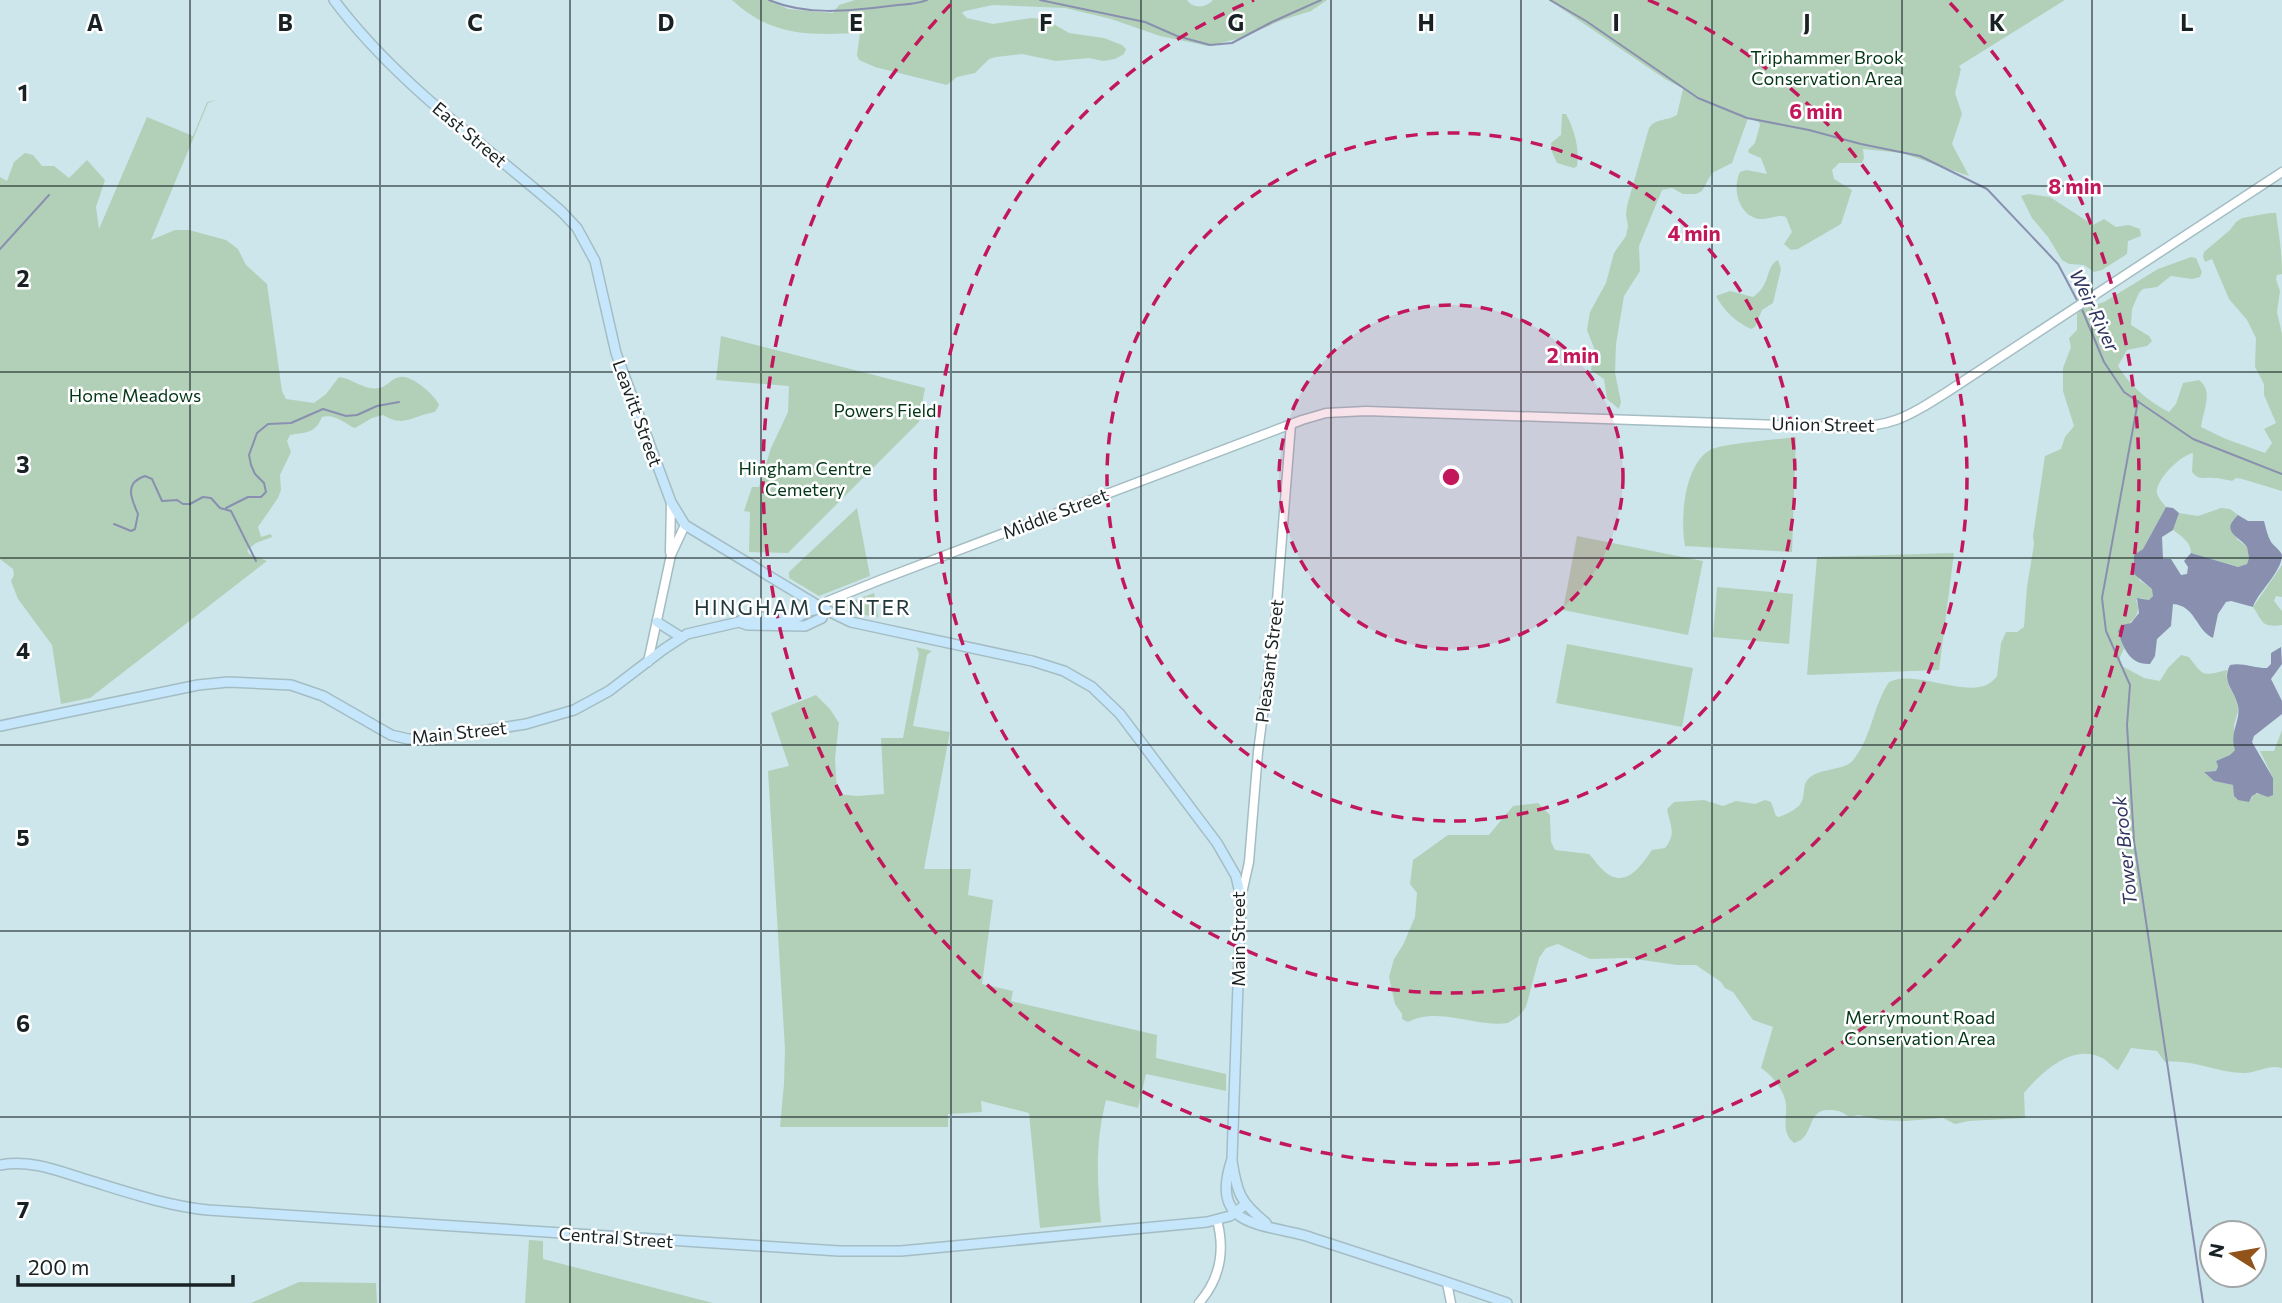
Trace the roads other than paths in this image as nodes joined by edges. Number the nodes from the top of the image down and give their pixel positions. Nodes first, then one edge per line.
1 (334, 0) edge
2 (2282, 172) edge
3 (598, 271) joint
4 (1292, 424) junction
5 (671, 502) junction
6 (685, 525) junction
7 (671, 555) junction
8 (822, 608) junction
9 (657, 622) junction
10 (681, 637) junction
11 (648, 662) junction
12 (0, 726) edge
13 (1241, 898) junction
14 (1232, 1159) junction
15 (0, 1165) edge
16 (1245, 1205) junction
17 (1236, 1214) junction
18 (1217, 1220) junction
19 (1270, 1226) junction
20 (1447, 1283) junction
21 (1199, 1303) edge
22 (1451, 1303) edge
23 (1507, 1303) edge

1 - 3 main road, East Street
2 - 4 street, Union Street
3 - 5 main road, Leavitt Street
4 - 8 street, Middle Street
4 - 13 street, Pleasant Street
5 - 6 main road
5 - 7 street, Leavitt Street
6 - 7 street, Leavitt Street
6 - 8 main road
7 - 9 street, Leavitt Street
8 - 10 main road, Main Street
8 - 13 main road, Main Street
9 - 10 main road
9 - 11 street, Leavitt Street
10 - 11 main road, Main Street
11 - 12 main road, Main Street
13 - 14 main road, Main Street
14 - 16 main road
14 - 17 main road, Main Street
15 - 18 main road, Central Street
16 - 17 main road
16 - 19 main road
17 - 18 main road, Central Street
17 - 19 main road
18 - 21 street
19 - 20 main road
20 - 22 street
20 - 23 main road

